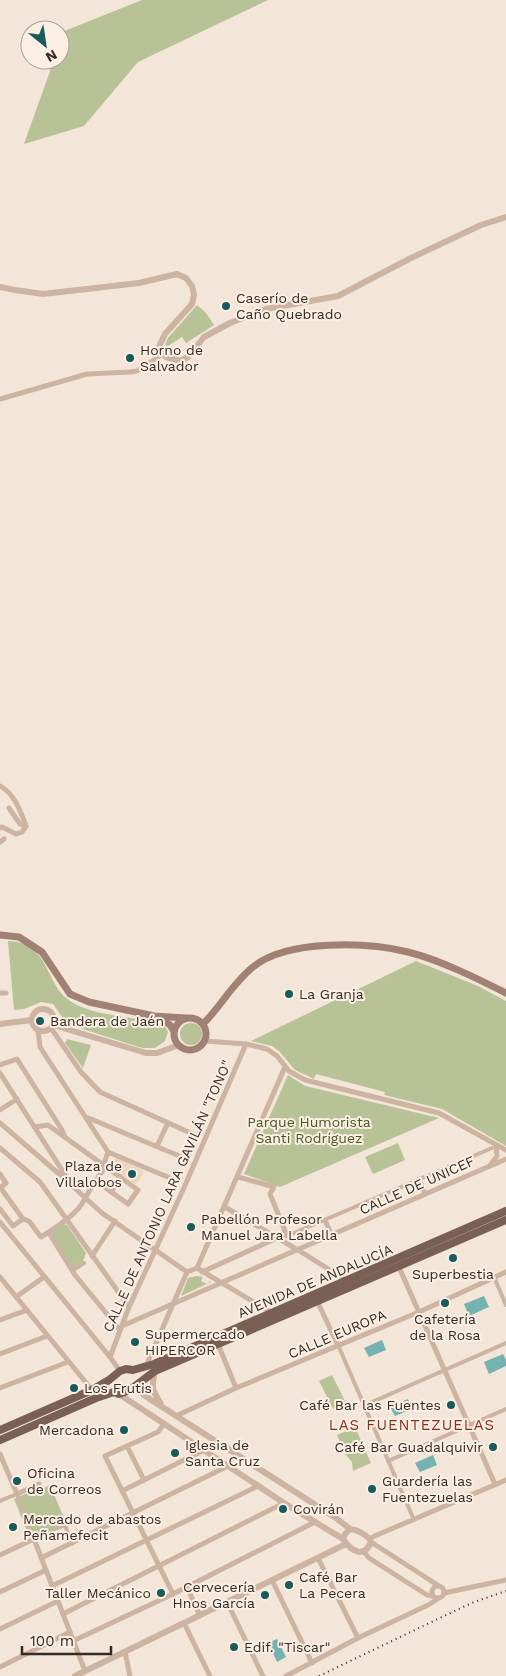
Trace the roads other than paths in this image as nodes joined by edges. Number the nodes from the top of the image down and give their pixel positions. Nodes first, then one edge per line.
1 (506, 217) edge
2 (0, 287) edge
3 (163, 354) junction
4 (0, 399) edge
5 (0, 786) edge
6 (9, 808) dead end
7 (26, 826) junction
8 (1, 827) edge
9 (0, 935) edge
10 (506, 993) edge
11 (159, 1017) junction
12 (186, 1018) junction
13 (32, 1020) junction
14 (0, 1024) edge
15 (203, 1024) junction
16 (52, 1026) junction
17 (38, 1030) junction
18 (174, 1031) junction
19 (205, 1041) junction
20 (246, 1044) junction
21 (179, 1046) junction
22 (0, 1065) edge
23 (285, 1067) junction
24 (0, 1072) edge
25 (17, 1100) junction
26 (0, 1110) edge
27 (86, 1117) junction
28 (0, 1123) edge
29 (168, 1123) junction
30 (35, 1127) junction
31 (65, 1137) junction
32 (157, 1146) junction
33 (494, 1146) junction
34 (0, 1148) edge
35 (506, 1150) edge
36 (108, 1152) junction
37 (506, 1159) edge
38 (105, 1165) junction
39 (488, 1165) junction
40 (0, 1174) edge
41 (121, 1177) junction
42 (238, 1177) junction
43 (170, 1178) dead end
44 (419, 1179) junction
45 (96, 1181) junction
46 (71, 1185) junction
47 (0, 1187) edge
48 (111, 1192) junction
49 (425, 1194) junction
50 (84, 1197) junction
51 (224, 1207) junction
52 (0, 1209) edge
53 (506, 1211) edge
54 (24, 1219) junction
55 (67, 1220) junction
56 (324, 1220) junction
57 (506, 1220) edge
58 (115, 1221) junction
59 (0, 1222) edge
60 (48, 1233) junction
61 (331, 1234) junction
62 (288, 1236) junction
63 (277, 1238) junction
64 (155, 1249) junction
65 (298, 1250) junction
66 (92, 1256) junction
67 (84, 1262) dead end
68 (397, 1263) junction
69 (197, 1268) junction
70 (72, 1271) junction
71 (187, 1272) junction
72 (202, 1272) junction
73 (506, 1272) edge
74 (0, 1277) edge
75 (44, 1277) junction
76 (494, 1277) junction
77 (346, 1280) junction
78 (222, 1284) junction
79 (16, 1297) junction
80 (317, 1301) junction
81 (173, 1305) junction
82 (506, 1306) edge
83 (129, 1308) junction
84 (27, 1310) junction
85 (419, 1312) junction
86 (272, 1313) junction
87 (0, 1320) edge
88 (121, 1328) junction
89 (47, 1336) junction
90 (506, 1343) edge
91 (218, 1344) junction
92 (338, 1345) junction
93 (0, 1354) edge
94 (110, 1357) junction
95 (68, 1362) junction
96 (146, 1366) junction
97 (132, 1370) junction
98 (444, 1370) junction
99 (120, 1371) junction
100 (155, 1371) junction
101 (110, 1380) junction
102 (136, 1384) junction
103 (0, 1388) edge
104 (236, 1388) junction
105 (92, 1390) junction
106 (116, 1393) junction
107 (363, 1406) junction
108 (163, 1408) junction
109 (506, 1409) edge
110 (176, 1416) junction
111 (164, 1424) junction
112 (469, 1425) junction
113 (0, 1430) edge
114 (0, 1440) edge
115 (127, 1446) junction
116 (204, 1450) junction
117 (0, 1454) edge
118 (388, 1461) junction
119 (228, 1466) junction
120 (144, 1480) junction
121 (506, 1480) edge
122 (39, 1484) dead end
123 (495, 1484) junction
124 (258, 1486) junction
125 (122, 1491) junction
126 (17, 1494) junction
127 (0, 1501) edge
128 (284, 1503) junction
129 (134, 1514) junction
130 (62, 1517) dead end
131 (414, 1520) junction
132 (315, 1522) junction
133 (65, 1525) junction
134 (350, 1529) junction
135 (52, 1530) dead end
136 (34, 1537) junction
137 (147, 1540) junction
138 (370, 1540) junction
139 (345, 1542) junction
140 (72, 1544) junction
141 (364, 1552) junction
142 (0, 1555) edge
143 (41, 1558) junction
144 (318, 1558) junction
145 (159, 1566) junction
146 (46, 1570) junction
147 (272, 1580) junction
148 (506, 1580) edge
149 (52, 1586) junction
150 (439, 1586) junction
151 (187, 1587) junction
152 (0, 1592) edge
153 (444, 1593) junction
154 (173, 1594) junction
155 (436, 1597) junction
156 (58, 1600) junction
157 (227, 1602) junction
158 (63, 1614) junction
159 (200, 1616) junction
160 (184, 1623) junction
161 (0, 1629) edge
162 (70, 1632) junction
163 (358, 1638) junction
164 (74, 1641) junction
165 (125, 1652) junction
166 (312, 1663) junction
167 (0, 1667) edge
168 (80, 1674) edge
169 (130, 1676) edge
170 (210, 1676) edge
171 (263, 1676) edge
172 (286, 1676) edge

1 - 3 street
2 - 3 street
3 - 4 street
5 - 7 street
6 - 7 street
7 - 8 street
9 - 11 main road
10 - 15 main road
11 - 12 main road
11 - 18 main road
12 - 15 main road
12 - 18 main road
13 - 14 street
13 - 16 street
13 - 17 street
15 - 19 main road
16 - 17 street
16 - 21 street
16 - 29 street
17 - 27 street
18 - 21 main road
19 - 20 street
19 - 21 main road
20 - 23 street
20 - 64 street, CALLE DE ANTONIO LARA GAVILÁN "TONO"
22 - 31 street
23 - 33 street
23 - 42 street
24 - 25 street
25 - 26 street
25 - 30 street
27 - 32 street
27 - 36 street
28 - 46 street
29 - 32 street
29 - 32 street
30 - 31 street
30 - 46 street
31 - 38 street
33 - 35 street
33 - 39 street
33 - 44 street
34 - 55 street
36 - 38 street
36 - 43 street
37 - 39 street, CALLE DE UNICEF
38 - 41 street
38 - 45 street
39 - 49 street, CALLE DE UNICEF
40 - 47 street
41 - 48 street
41 - 48 street
42 - 51 street
42 - 62 street
44 - 49 street
44 - 56 street
45 - 48 street
45 - 50 street
46 - 50 street
47 - 54 street
49 - 61 street, CALLE DE UNICEF
50 - 55 street
50 - 58 street
51 - 63 street
51 - 69 street
52 - 54 street
53 - 68 main road, AVENIDA DE ANDALUCÍA
54 - 60 street
55 - 60 street
55 - 66 street
56 - 61 street
56 - 62 street
57 - 68 main road, AVENIDA DE ANDALUCÍA
58 - 64 street
58 - 66 street
59 - 75 street
60 - 70 street
61 - 65 street, CALLE DE UNICEF
62 - 63 street
63 - 65 street
63 - 72 street
64 - 71 street
64 - 83 street, CALLE DE ANTONIO LARA GAVILÁN "TONO"
65 - 77 street
65 - 78 street, CALLE DE UNICEF
66 - 83 street
67 - 70 street
68 - 77 main road, AVENIDA DE ANDALUCÍA
68 - 80 main road, AVENIDA DE ANDALUCÍA
68 - 85 street
69 - 71 street
69 - 72 street
70 - 88 street
71 - 81 street
72 - 78 street
73 - 76 street, CALLE EUROPA
74 - 79 street
75 - 79 street
75 - 94 street
76 - 82 street
76 - 85 street, CALLE EUROPA
77 - 86 main road, AVENIDA DE ANDALUCÍA
78 - 81 street, CALLE DE UNICEF
78 - 86 street
79 - 84 street
80 - 91 main road, AVENIDA DE ANDALUCÍA
80 - 92 street
81 - 88 street, CALLE DE UNICEF
81 - 96 street
83 - 88 street, CALLE DE ANTONIO LARA GAVILÁN "TONO"
84 - 87 street
84 - 89 street
85 - 92 street, CALLE EUROPA
85 - 98 street
86 - 96 main road, AVENIDA DE ANDALUCÍA
88 - 94 street, CALLE DE ANTONIO LARA GAVILÁN "TONO"
89 - 93 street
89 - 95 street
90 - 98 street
91 - 100 main road, AVENIDA DE ANDALUCÍA
91 - 104 street
92 - 104 street, CALLE EUROPA
92 - 107 street
94 - 99 street
95 - 103 street
95 - 105 street
96 - 97 main road, AVENIDA DE ANDALUCÍA
97 - 99 main road
97 - 102 main road
98 - 107 street
98 - 112 street
99 - 101 main road
100 - 102 main road, AVENIDA DE ANDALUCÍA
100 - 108 street
101 - 105 main road
101 - 106 main road
102 - 106 main road
102 - 108 street
104 - 110 street, CALLE EUROPA
105 - 113 main road
106 - 111 street
106 - 114 main road
107 - 118 street
108 - 110 street
109 - 112 street
110 - 134 street
111 - 115 street
111 - 116 street
112 - 118 street
112 - 123 street
115 - 120 street
115 - 125 street
116 - 119 street
116 - 120 street
117 - 126 street
118 - 131 street
119 - 124 street
119 - 129 street
120 - 125 street
121 - 123 street
122 - 126 street
123 - 131 street
124 - 128 street
124 - 137 street
125 - 129 street
126 - 127 street
126 - 136 street
128 - 132 street
128 - 145 street
129 - 137 street
129 - 140 street
130 - 133 street
131 - 138 street
132 - 139 street
132 - 151 street
133 - 135 street
133 - 140 street
134 - 138 street
134 - 139 street
136 - 142 street
136 - 143 street
137 - 145 street
137 - 149 street
138 - 141 street
138 - 150 street
139 - 141 street
139 - 144 street
140 - 143 street
141 - 155 street
143 - 146 street
144 - 147 street
144 - 163 street
145 - 154 street
145 - 158 street
146 - 149 street
146 - 152 street
147 - 157 street
147 - 166 street
148 - 153 street
149 - 156 street
150 - 153 street
150 - 155 street
151 - 154 street
151 - 159 street
153 - 155 street
154 - 164 street
155 - 163 street
156 - 158 street
156 - 161 street
157 - 159 street
157 - 171 street
158 - 162 street
159 - 160 street
160 - 165 street
160 - 170 street
162 - 164 street
162 - 167 street
163 - 166 street
164 - 168 street
165 - 168 street
165 - 169 street
166 - 172 street

